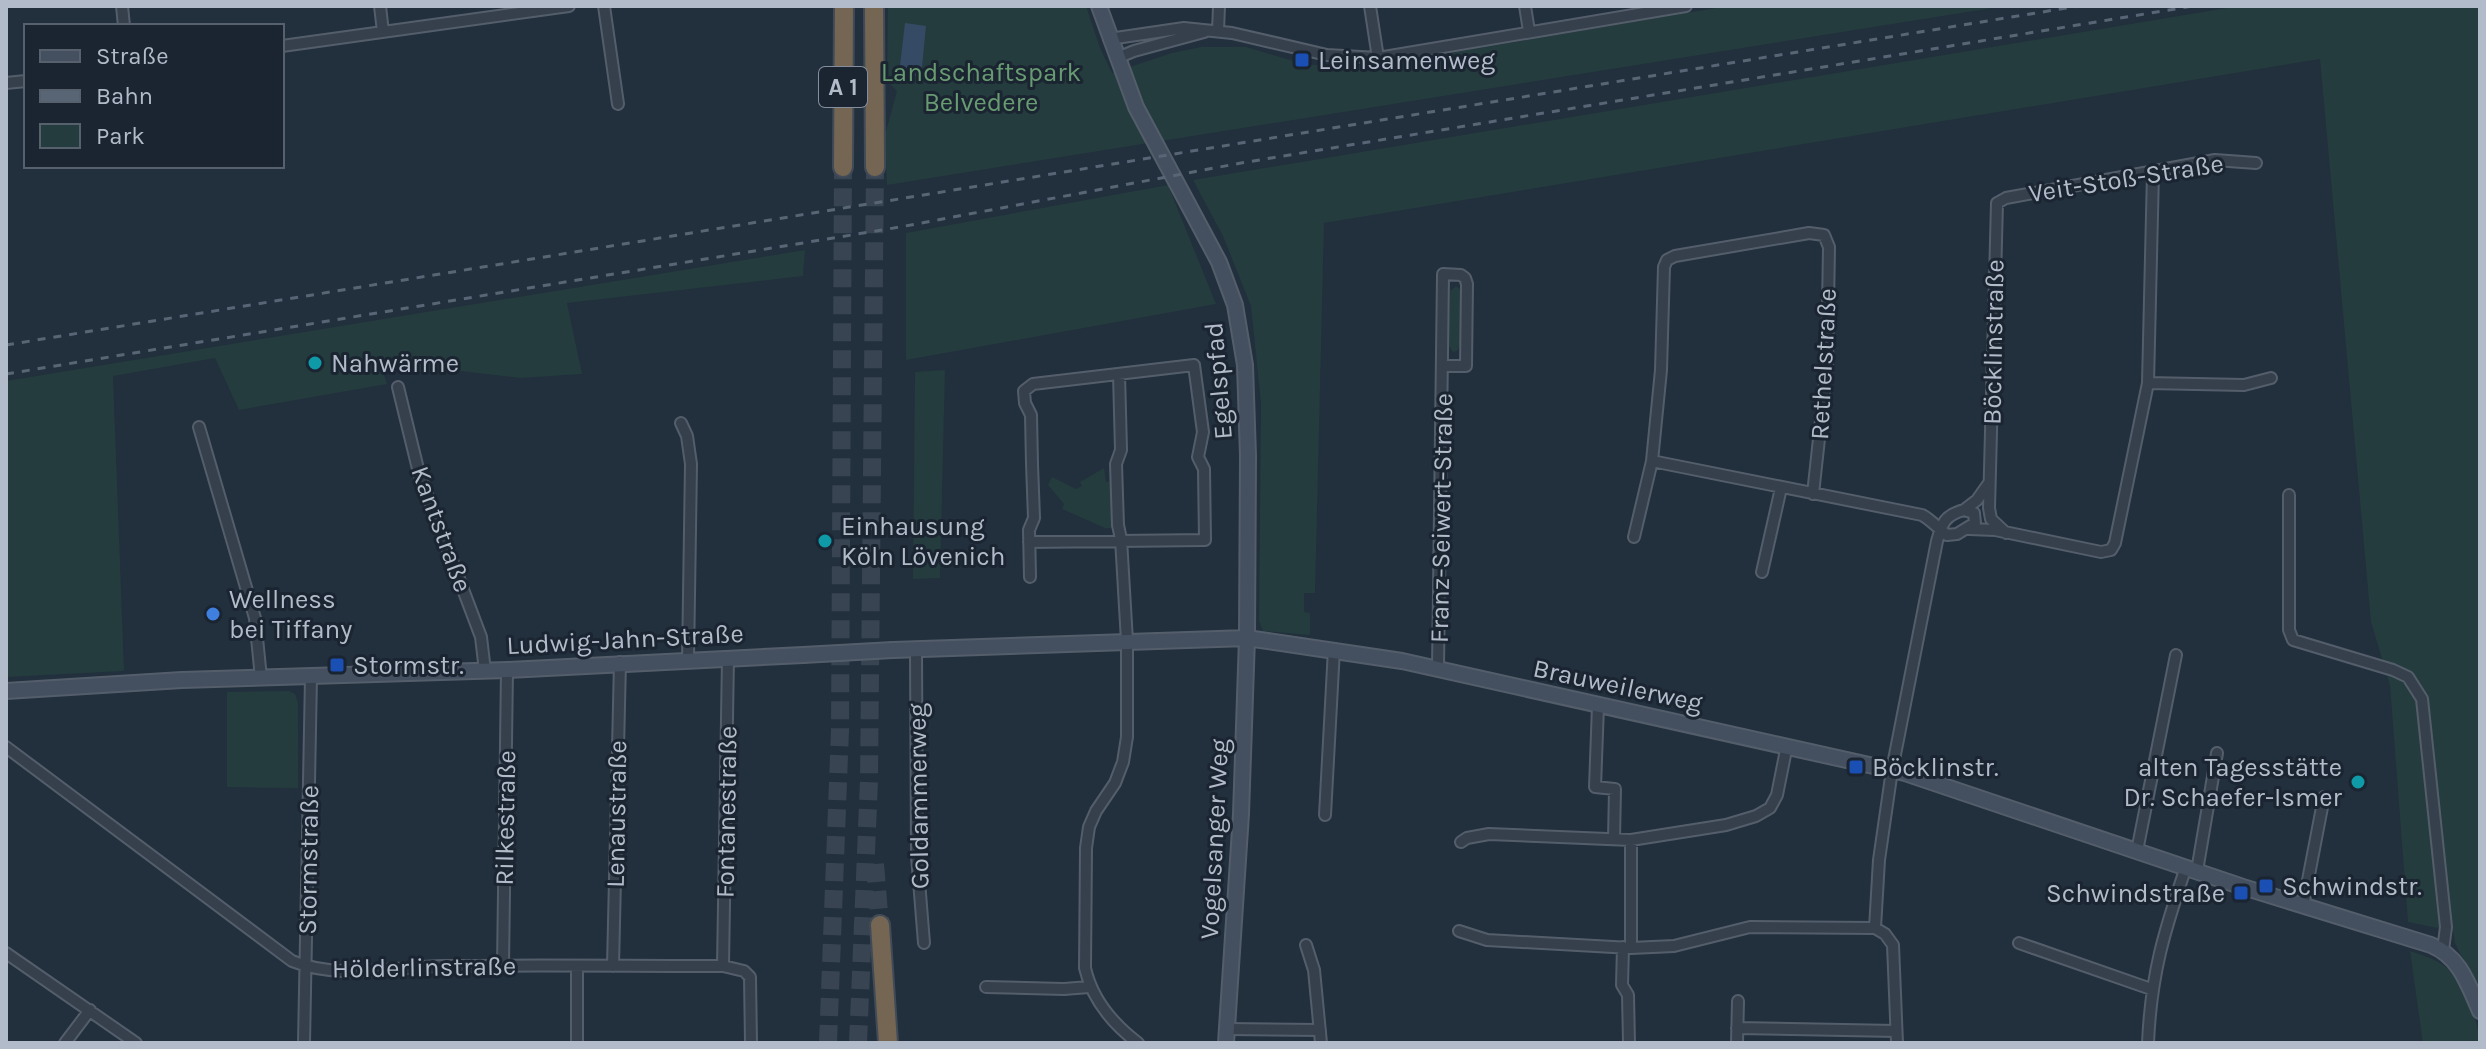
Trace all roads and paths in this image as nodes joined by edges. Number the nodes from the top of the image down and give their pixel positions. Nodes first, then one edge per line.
1 (380, 6) edge
2 (569, 6) edge
3 (604, 6) edge
4 (844, 6) edge
5 (874, 6) edge
6 (1099, 6) edge
7 (1219, 6) edge
8 (1370, 6) edge
9 (1525, 6) edge
10 (1680, 7) edge
11 (1206, 31) junction
12 (1218, 31) junction
13 (1529, 31) junction
14 (383, 32) junction
15 (1109, 39) junction
16 (284, 46) edge
17 (1117, 58) junction
18 (1378, 58) junction
19 (618, 104) dead end
20 (2256, 163) dead end
21 (843, 167) tunnel mouth
22 (875, 167) tunnel mouth
23 (2153, 173) junction
24 (1997, 203) joint
25 (1443, 366) junction
26 (1119, 374) junction
27 (2271, 378) dead end
28 (2148, 383) junction
29 (398, 387) dead end
30 (681, 423) dead end
31 (199, 427) dead end
32 (1652, 461) junction
33 (1989, 481) junction
34 (1781, 488) junction
35 (1813, 494) junction
36 (2289, 495) dead end
37 (1989, 503) junction
38 (1964, 510) junction
39 (1951, 514) junction
40 (1922, 515) junction
41 (1971, 526) junction
42 (1940, 528) junction
43 (2006, 533) junction
44 (1957, 534) junction
45 (1634, 537) dead end
46 (1121, 539) junction
47 (1029, 542) junction
48 (1933, 558) junction
49 (1762, 572) dead end
50 (1030, 577) dead end
51 (1247, 638) junction
52 (1127, 641) junction
53 (916, 649) junction
54 (1334, 649) junction
55 (2176, 655) dead end
56 (728, 657) junction
57 (688, 660) junction
58 (620, 662) junction
59 (1438, 669) junction
60 (507, 670) junction
61 (485, 671) junction
62 (311, 677) junction
63 (261, 678) junction
64 (6, 691) edge
65 (1598, 706) junction
66 (1787, 745) junction
67 (6, 747) edge
68 (2217, 753) dead end
69 (1892, 770) junction
70 (2324, 797) dead end
71 (1325, 815) dead end
72 (1614, 839) junction
73 (1631, 840) junction
74 (1461, 842) dead end
75 (2137, 851) junction
76 (2191, 869) junction
77 (2303, 906) junction
78 (880, 925) tunnel mouth
79 (1875, 928) junction
80 (1459, 931) dead end
81 (924, 943) dead end
82 (2019, 943) dead end
83 (1306, 945) dead end
84 (1627, 947) junction
85 (2443, 950) junction
86 (6, 953) edge
87 (503, 966) junction
88 (577, 966) junction
89 (613, 966) junction
90 (723, 966) junction
91 (306, 967) junction
92 (986, 987) dead end
93 (1089, 987) junction
94 (2151, 989) junction
95 (1738, 1001) dead end
96 (90, 1010) junction
97 (2480, 1011) edge
98 (1737, 1028) junction
99 (1320, 1030) junction
100 (1896, 1031) junction
101 (1227, 1036) edge
102 (65, 1043) edge
103 (136, 1043) edge
104 (304, 1043) edge
105 (577, 1043) edge
106 (751, 1043) edge
107 (888, 1043) edge
108 (1138, 1043) edge
109 (1321, 1043) edge
110 (1629, 1043) edge
111 (1737, 1043) edge
112 (1897, 1043) edge
113 (2148, 1043) edge

1 - 14 street
2 - 14 street
3 - 19 street
4 - 21 highway, A 1
5 - 22 highway, A 1
6 - 15 street, Egelspfad
7 - 12 street
8 - 18 street
9 - 13 street
10 - 13 street
11 - 12 street
11 - 15 street
11 - 17 street
12 - 18 street
13 - 18 street
14 - 16 street
15 - 17 street, Egelspfad
17 - 51 street, Egelspfad
20 - 23 street, Veit-Stoß-Straße
23 - 24 street, Veit-Stoß-Straße
23 - 28 street
24 - 33 street, Böcklinstraße
25 - 25 street, Franz-Seiwert-Straße
25 - 59 street, Franz-Seiwert-Straße
26 - 46 street
26 - 46 street
26 - 47 street
27 - 28 street
28 - 43 street
29 - 61 street, Kantstraße
30 - 57 street
31 - 63 street
32 - 34 street
32 - 35 street, Rethelstraße
32 - 45 street
33 - 37 street, Böcklinstraße
33 - 38 street
34 - 35 street
34 - 49 street
35 - 40 street
36 - 85 street
37 - 41 street
37 - 43 street, Böcklinstraße
38 - 39 street
38 - 41 street
39 - 40 street
39 - 42 street
40 - 42 street
41 - 43 street
41 - 44 street
42 - 44 street
42 - 48 street
44 - 48 street
46 - 47 street
46 - 52 street
47 - 50 street
48 - 69 street
51 - 52 street, Ludwig-Jahn-Straße
51 - 54 street, Brauweilerweg
51 - 101 street, Vogelsanger Weg
52 - 53 street, Ludwig-Jahn-Straße
52 - 93 street
53 - 56 street, Ludwig-Jahn-Straße, bridge
53 - 81 street, Goldammerweg
54 - 59 street, Brauweilerweg
54 - 71 street
55 - 75 street
56 - 57 street, Ludwig-Jahn-Straße
56 - 90 street, Fontanestraße
57 - 58 street, Ludwig-Jahn-Straße
58 - 60 street, Ludwig-Jahn-Straße
58 - 89 street, Lenaustraße
59 - 65 street, Brauweilerweg
60 - 61 street, Ludwig-Jahn-Straße
60 - 87 street, Rilkestraße
61 - 62 street, Ludwig-Jahn-Straße
62 - 63 street, Ludwig-Jahn-Straße
62 - 91 street, Stormstraße
63 - 64 street, Ludwig-Jahn-Straße
65 - 66 street, Brauweilerweg
65 - 72 street
66 - 69 street, Brauweilerweg
66 - 73 street
67 - 91 street, Hölderlinstraße
68 - 76 street
69 - 75 street, Brauweilerweg
69 - 79 street
70 - 77 street
72 - 73 street
72 - 74 street
73 - 84 street
75 - 76 street, Brauweilerweg
76 - 77 street, Brauweilerweg
76 - 94 street
77 - 85 street, Brauweilerweg
78 - 107 highway
79 - 84 street
79 - 100 street
80 - 84 street
82 - 94 street
83 - 99 street
84 - 110 street
85 - 97 street
86 - 96 street
87 - 88 street, Hölderlinstraße
87 - 91 street, Hölderlinstraße
88 - 89 street, Hölderlinstraße
88 - 105 street
89 - 90 street, Hölderlinstraße
90 - 106 street
91 - 104 street, Stormstraße
92 - 93 street
93 - 108 street
94 - 113 street
95 - 98 street
96 - 102 street
96 - 103 street
98 - 100 street
98 - 111 street
99 - 101 street
99 - 109 street
100 - 112 street

